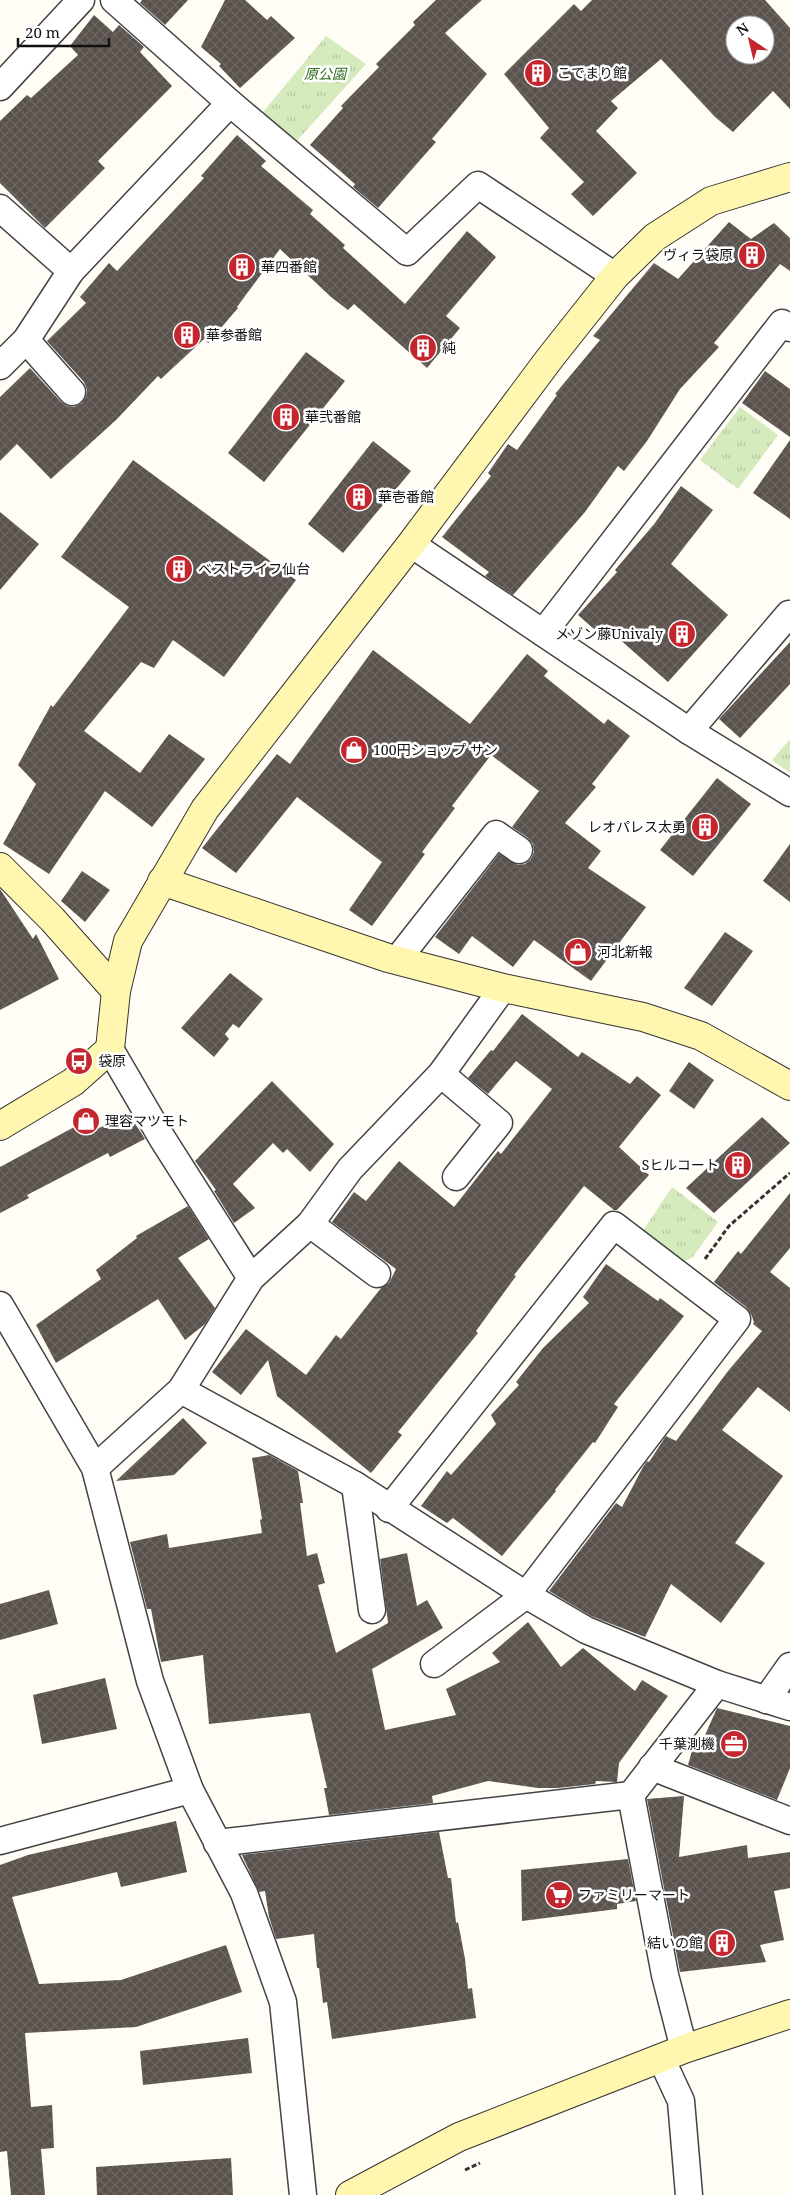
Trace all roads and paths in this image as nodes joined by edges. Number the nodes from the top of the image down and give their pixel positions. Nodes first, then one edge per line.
1 (81, 0) edge
2 (114, 0) edge
3 (0, 87) edge
4 (230, 103) junction
5 (790, 177) edge
6 (0, 208) edge
7 (71, 271) junction
8 (615, 276) junction
9 (788, 322) edge
10 (26, 340) junction
11 (0, 366) edge
12 (72, 392) dead end
13 (411, 544) junction
14 (790, 616) edge
15 (543, 634) junction
16 (689, 730) junction
17 (790, 793) edge
18 (519, 850) dead end
19 (0, 867) edge
20 (162, 880) junction
21 (397, 960) junction
22 (503, 988) junction
23 (116, 991) junction
24 (110, 1049) junction
25 (441, 1074) junction
26 (790, 1086) edge
27 (0, 1126) edge
28 (790, 1173) edge
29 (456, 1177) dead end
30 (310, 1224) junction
31 (377, 1274) dead end
32 (251, 1278) junction
33 (688, 1282) junction
34 (0, 1305) edge
35 (9, 1342) edge
36 (181, 1390) junction
37 (95, 1468) junction
38 (355, 1485) junction
39 (389, 1509) junction
40 (526, 1595) junction
41 (372, 1610) dead end
42 (434, 1664) dead end
43 (790, 1666) edge
44 (717, 1684) junction
45 (778, 1704) edge
46 (652, 1767) junction
47 (190, 1790) junction
48 (631, 1795) junction
49 (790, 1821) edge
50 (0, 1842) edge
51 (217, 1843) junction
52 (790, 2014) edge
53 (673, 2053) junction
54 (303, 2195) edge
55 (350, 2195) edge
56 (689, 2195) edge

1 - 3 street
2 - 4 street
4 - 7 street
4 - 8 street
5 - 8 street
6 - 7 street
7 - 10 street
8 - 13 street
9 - 15 street
10 - 11 street
10 - 12 street
13 - 15 street
13 - 20 street
14 - 16 street
15 - 16 street
16 - 17 street
18 - 21 street
19 - 23 street
20 - 21 street
20 - 23 street
21 - 22 street
22 - 25 street
22 - 26 street
23 - 24 street
24 - 27 street
24 - 32 street
25 - 29 street
25 - 30 street
28 - 33 path
30 - 31 street
30 - 32 street
32 - 36 street
33 - 39 street
33 - 40 street
34 - 35 street
35 - 37 street
36 - 37 street
36 - 38 street
37 - 47 street
38 - 39 street
38 - 41 street
39 - 40 street
40 - 42 street
40 - 44 street
43 - 45 street
44 - 45 street
44 - 46 street
46 - 48 street
46 - 49 street
47 - 50 street
47 - 51 street
48 - 51 street
48 - 53 street
51 - 54 street
52 - 53 street
53 - 55 street
53 - 56 street

